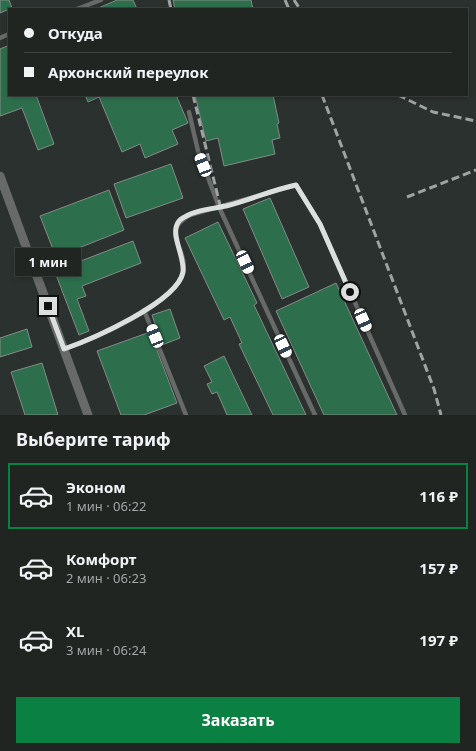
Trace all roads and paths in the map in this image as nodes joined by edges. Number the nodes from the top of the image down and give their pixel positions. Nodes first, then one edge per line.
1 (101, 0) edge
2 (80, 8) edge
3 (190, 112) dead end
4 (0, 176) edge
5 (3, 192) edge
6 (219, 207) junction
7 (144, 310) junction
8 (64, 349) junction
9 (88, 415) edge
10 (186, 415) edge
11 (315, 415) edge
12 (405, 415) edge

1 - 2 lane
3 - 6 lane
4 - 5 street
5 - 8 street
6 - 7 lane
6 - 11 lane
6 - 12 lane
7 - 8 lane
7 - 10 lane
8 - 9 street

